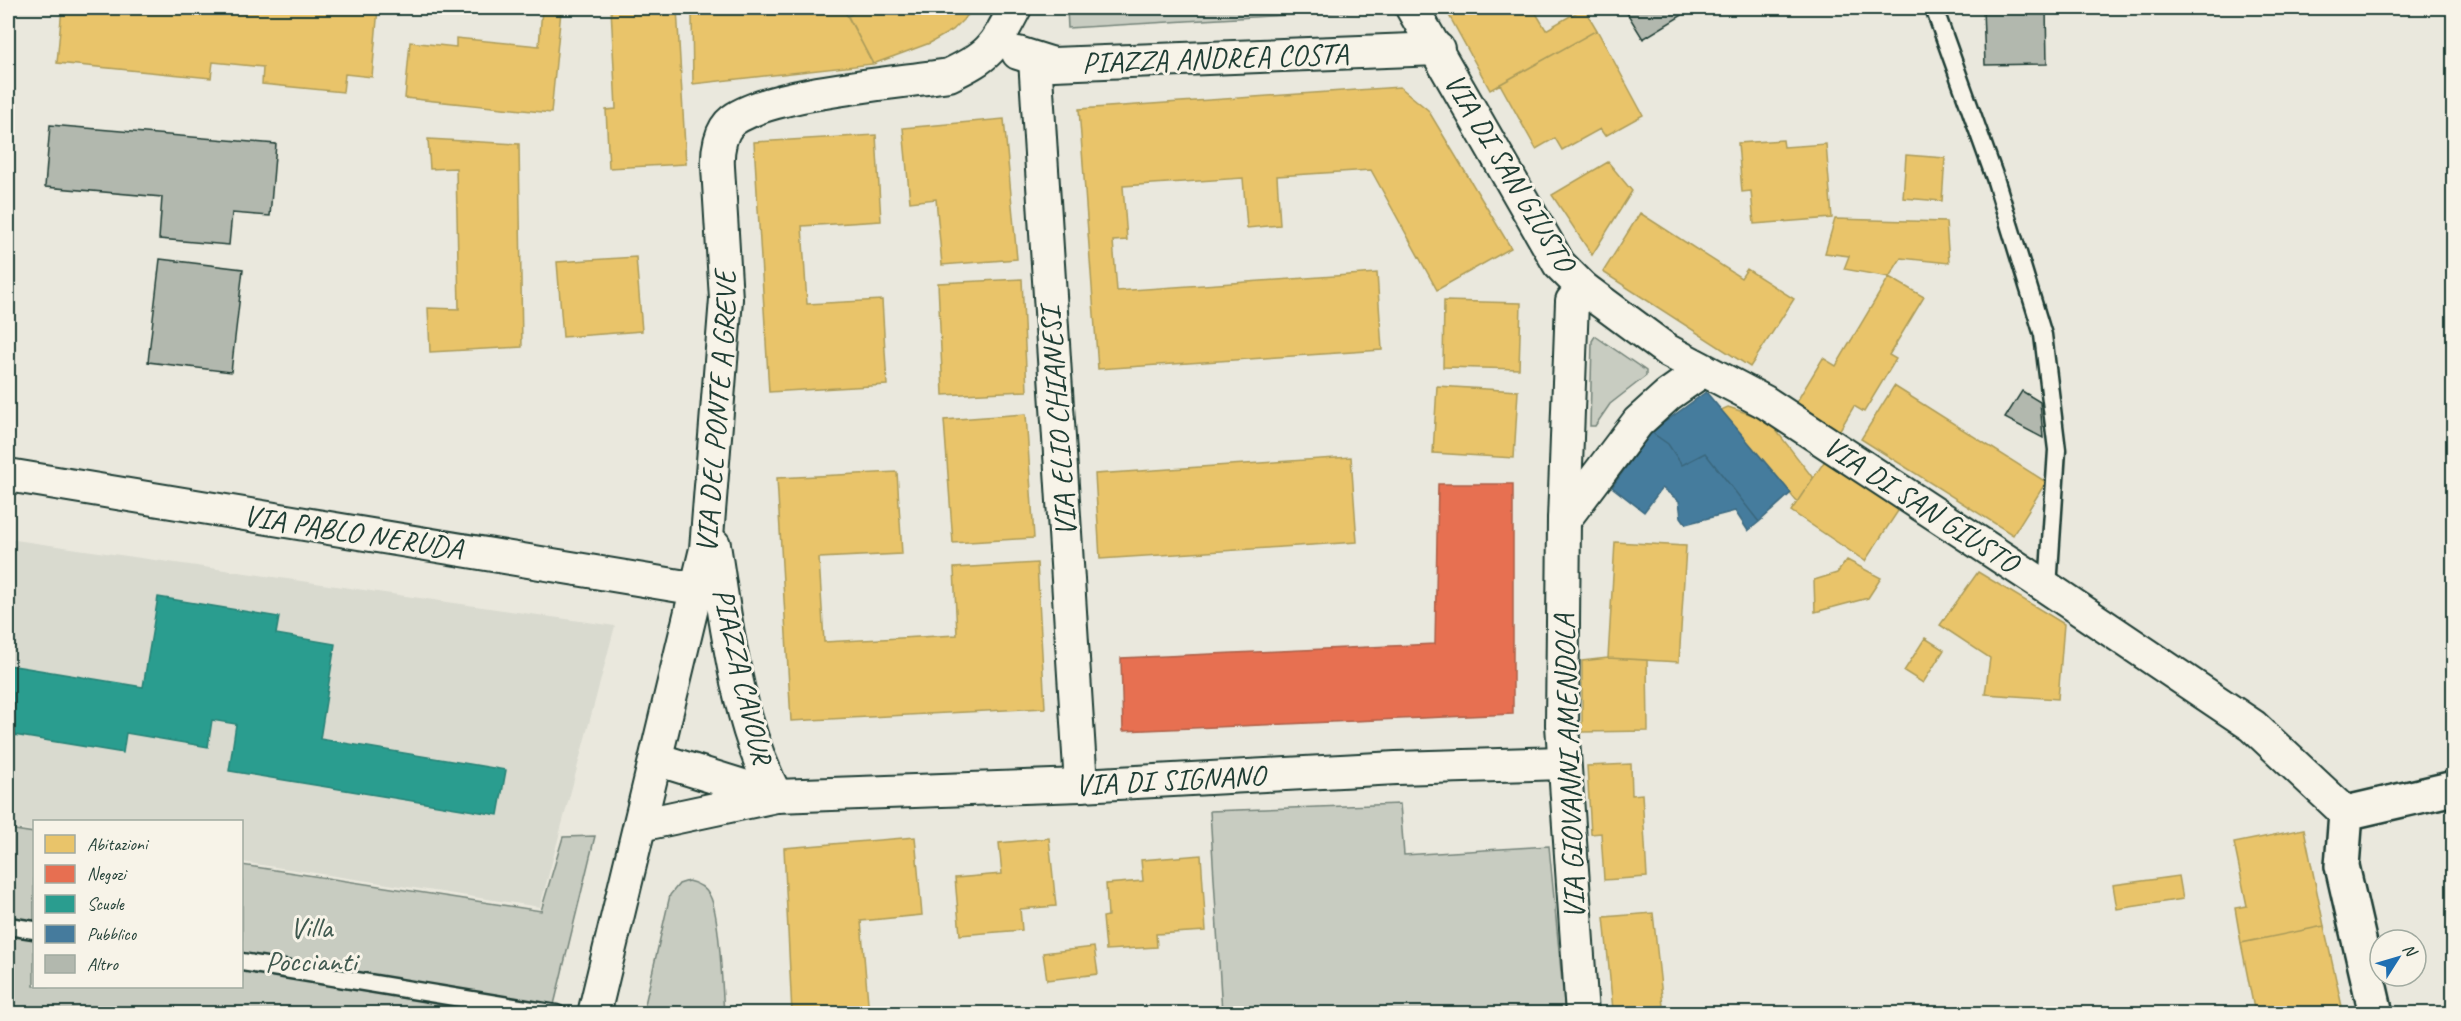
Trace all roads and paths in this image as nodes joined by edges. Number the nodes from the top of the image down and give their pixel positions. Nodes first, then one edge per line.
1 (1015, 8) edge
2 (1412, 8) edge
3 (1934, 8) edge
4 (995, 46) junction
5 (1438, 49) junction
6 (1035, 59) junction
7 (1583, 288) junction
8 (1702, 371) junction
9 (8, 476) edge
10 (710, 519) junction
11 (1564, 520) junction
12 (698, 588) junction
13 (2048, 588) junction
14 (656, 759) junction
15 (1563, 763) junction
16 (1081, 785) junction
17 (2454, 788) edge
18 (776, 796) junction
19 (2346, 813) junction
20 (640, 825) junction
21 (8, 926) edge
22 (33, 930) edge
23 (243, 962) edge
24 (556, 1014) edge
25 (594, 1014) edge
26 (1582, 1014) edge
27 (2376, 1014) edge

1 - 4 street, VIA DEL PONTE A GREVE
2 - 5 street, VIA DI SAN GIUSTO
3 - 13 lane
4 - 6 street, PIAZZA ANDREA COSTA
4 - 10 street, VIA DEL PONTE A GREVE
5 - 6 street, PIAZZA ANDREA COSTA
5 - 7 street, VIA DI SAN GIUSTO
6 - 16 street, VIA ELIO CHIANESI
7 - 8 street, VIA DI SAN GIUSTO
7 - 11 street, VIA GIOVANNI AMENDOLA
8 - 11 street
8 - 13 street, VIA DI SAN GIUSTO
9 - 12 street, VIA PABLO NERUDA
10 - 12 street, VIA DEL PONTE A GREVE
10 - 18 street, PIAZZA CAVOUR
11 - 15 street, VIA GIOVANNI AMENDOLA
12 - 14 street, VIA DEL PONTE A GREVE
13 - 19 street, VIA DI SAN GIUSTO
14 - 18 street, PIAZZA CAVOUR
14 - 20 street, VIA DEL PONTE A GREVE
15 - 16 street, VIA DI SIGNANO
15 - 26 street, VIA GIOVANNI AMENDOLA
16 - 18 street, VIA DI SIGNANO
17 - 19 main road
18 - 20 street, PIAZZA CAVOUR
19 - 27 main road
20 - 25 street, VIA DEL PONTE A GREVE
21 - 22 lane
23 - 24 lane

